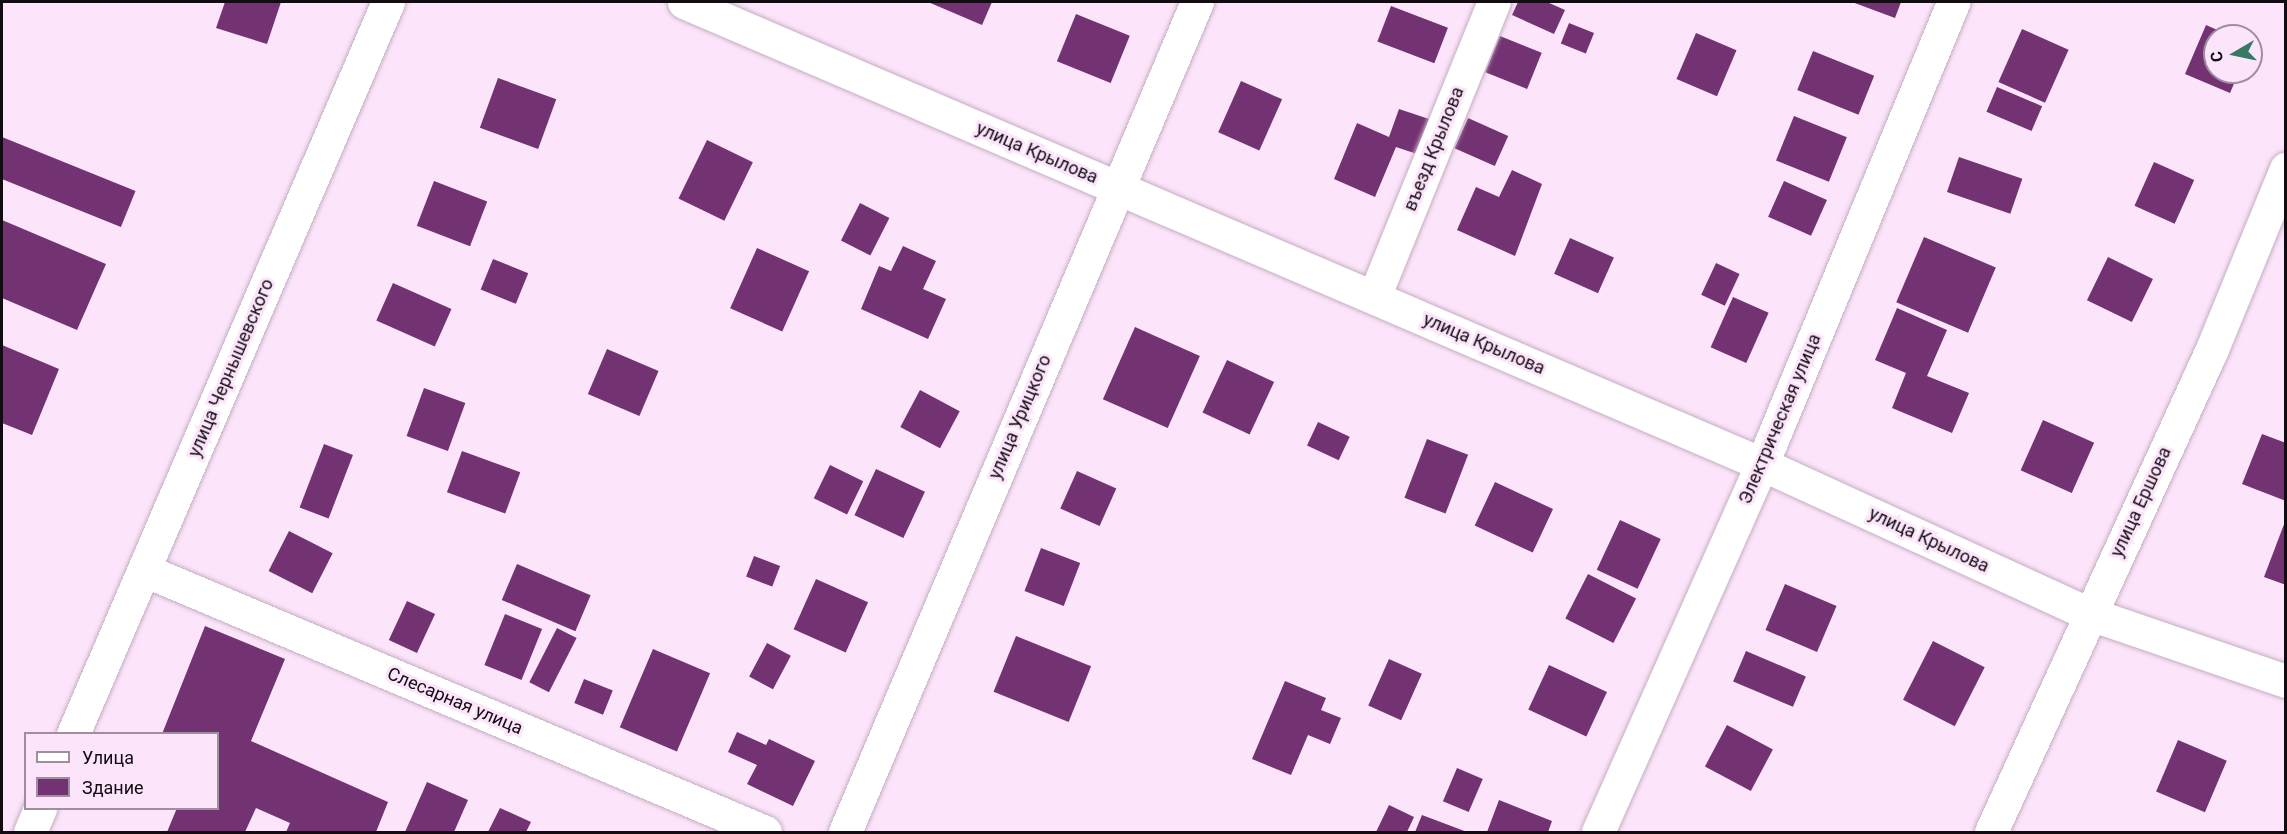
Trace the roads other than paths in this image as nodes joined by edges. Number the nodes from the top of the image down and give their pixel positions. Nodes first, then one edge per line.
1 (388, 2) edge
2 (684, 2) edge
3 (1197, 2) edge
4 (1494, 2) edge
5 (1953, 2) edge
6 (2286, 169) edge
7 (1116, 187) junction
8 (1374, 297) junction
9 (1762, 464) junction
10 (144, 570) junction
11 (2090, 614) junction
12 (2286, 681) edge
13 (74, 732) edge
14 (39, 810) edge
15 (30, 832) edge
16 (765, 832) edge
17 (845, 832) edge
18 (1598, 832) edge
19 (1991, 832) edge

1 - 10 street, улица Чернышевского
2 - 7 street, улица Крылова
3 - 7 street, улица Урицкого
4 - 8 street, въезд Крылова
5 - 9 street, Электрическая улица
6 - 11 street, улица Ершова
7 - 8 street, улица Крылова
7 - 17 street, улица Урицкого
8 - 9 street, улица Крылова
9 - 11 street, улица Крылова
9 - 18 street, Электрическая улица
10 - 13 street, улица Чернышевского
10 - 16 street, Слесарная улица
11 - 12 street, улица Крылова
11 - 19 street, улица Ершова
14 - 15 street

